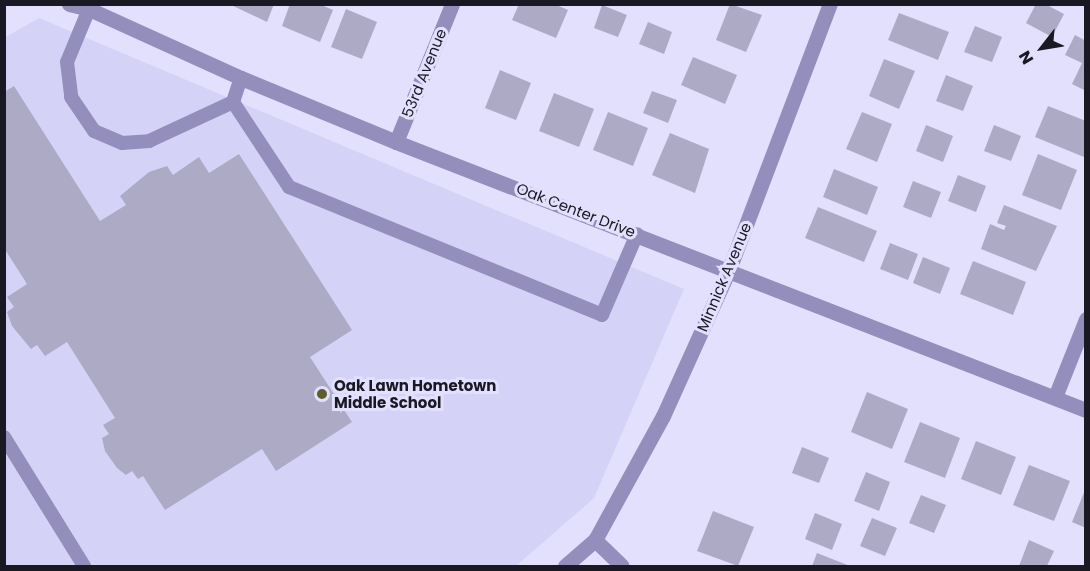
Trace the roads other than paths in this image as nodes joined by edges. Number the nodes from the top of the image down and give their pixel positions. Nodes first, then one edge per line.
1 (69, 4) edge
2 (452, 4) edge
3 (830, 4) edge
4 (89, 9) junction
5 (241, 78) junction
6 (233, 102) junction
7 (396, 142) junction
8 (637, 234) junction
9 (728, 272) junction
10 (1086, 319) edge
11 (1055, 397) junction
12 (1086, 410) edge
13 (4, 438) edge
14 (595, 540) junction
15 (84, 567) edge
16 (565, 567) edge
17 (622, 567) edge

1 - 4 street, Oak Center Drive
2 - 7 street, 53rd Avenue
3 - 9 street, Minnick Avenue
4 - 5 street, Oak Center Drive
4 - 6 lane
5 - 6 lane
5 - 7 street, Oak Center Drive
6 - 8 lane
7 - 8 street, Oak Center Drive
8 - 9 street, Oak Center Drive
9 - 11 street, Oak Center Drive
9 - 14 street, Minnick Avenue
10 - 11 street
11 - 12 street, Oak Center Drive
13 - 15 lane
14 - 16 street, Minnick Avenue
14 - 17 street

